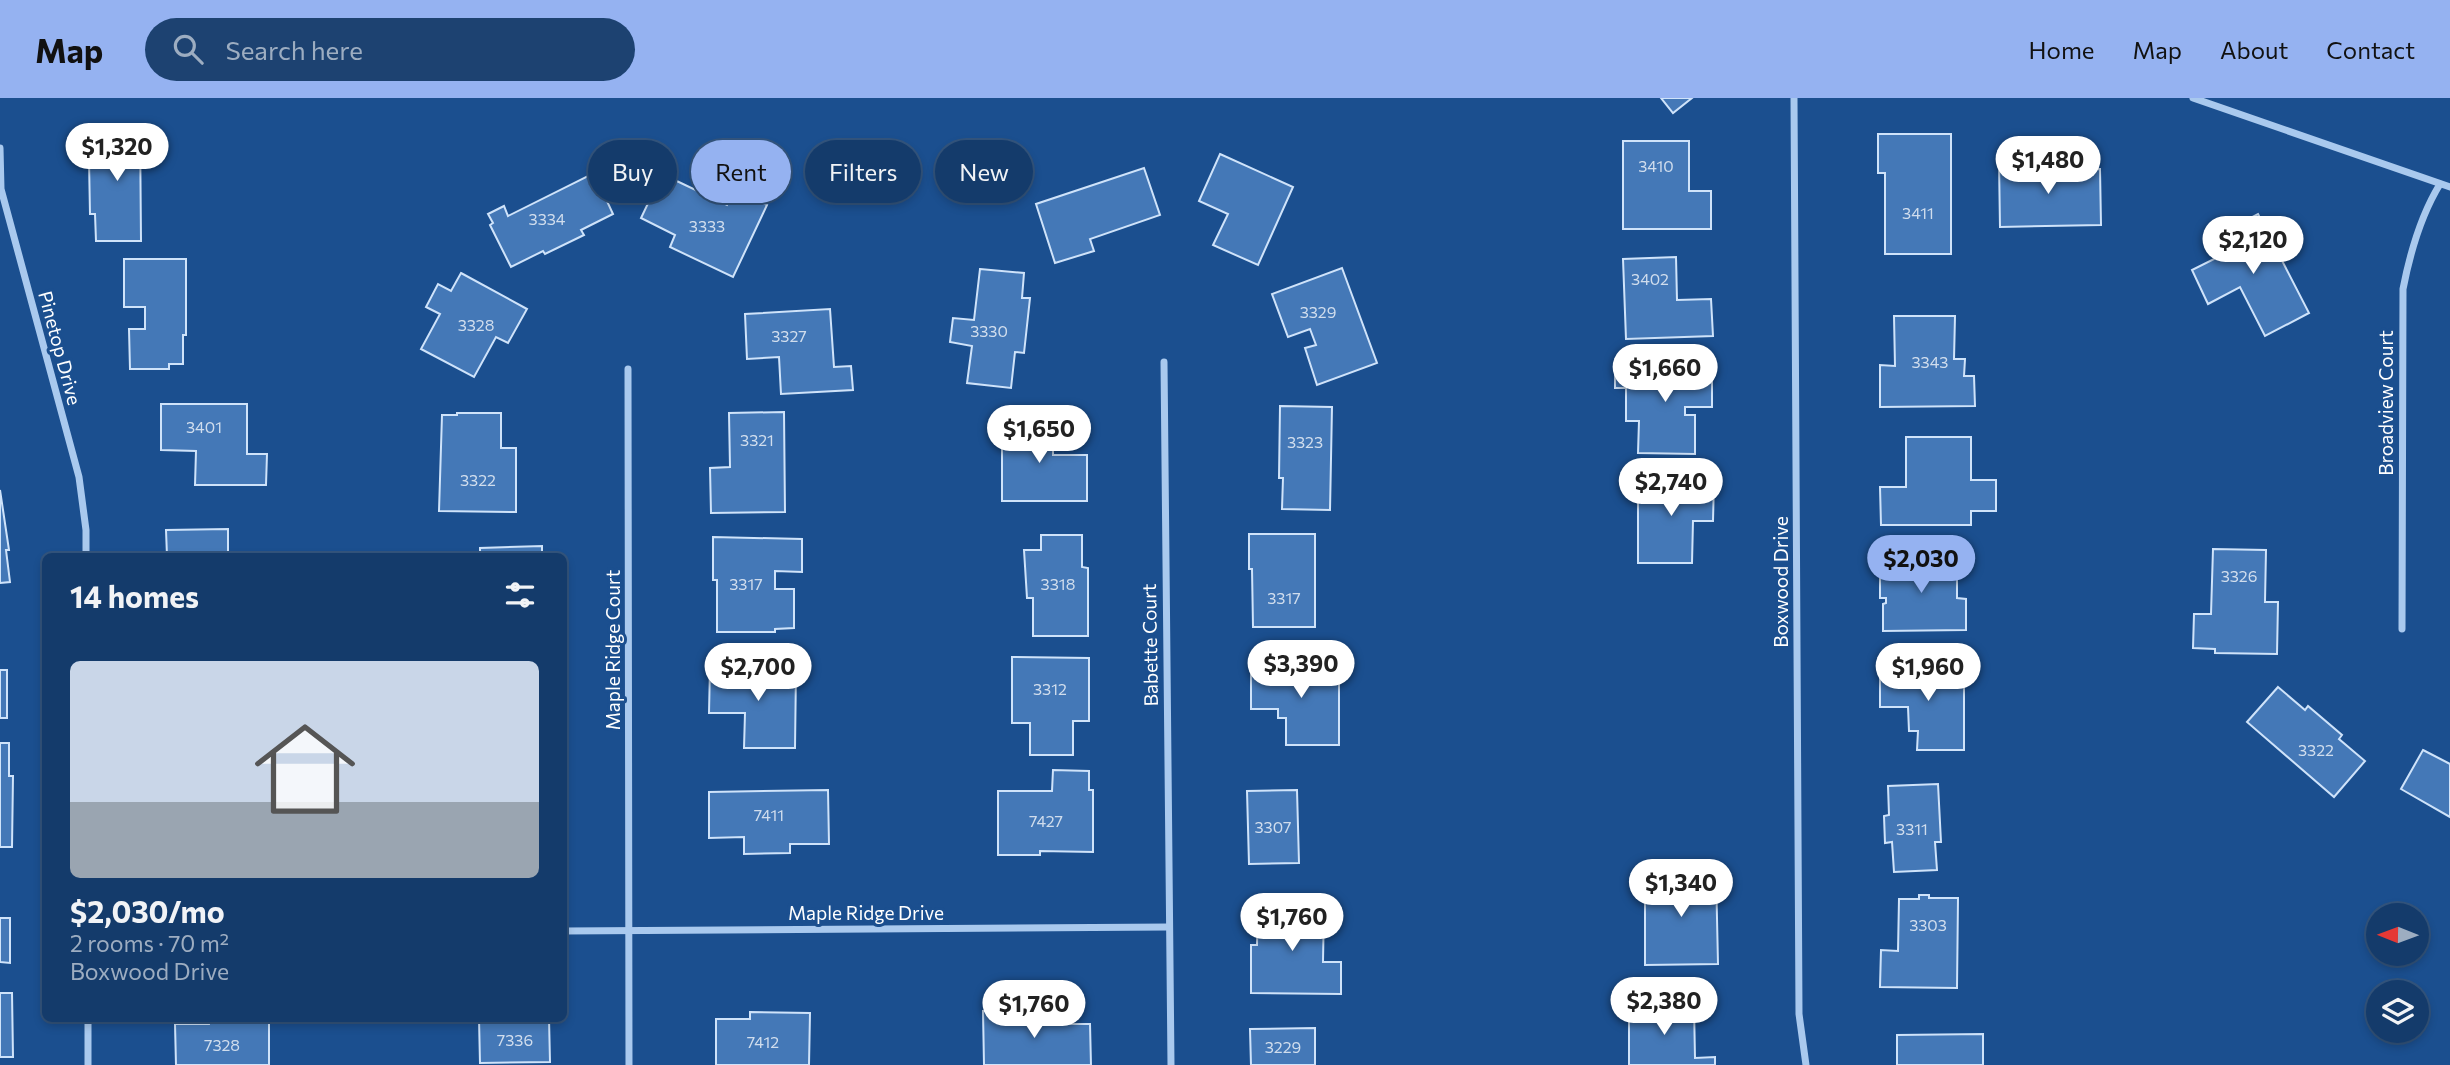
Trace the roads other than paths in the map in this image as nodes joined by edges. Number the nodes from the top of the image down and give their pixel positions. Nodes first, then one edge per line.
1 (1794, 98) edge
2 (2193, 98) edge
3 (0, 148) edge
4 (2440, 184) junction
5 (2450, 187) edge
6 (1164, 362) dead end
7 (628, 369) dead end
8 (86, 553) edge
9 (2402, 629) dead end
10 (1169, 928) junction
11 (629, 930) junction
12 (567, 931) edge
13 (88, 1022) edge
14 (88, 1065) edge
15 (629, 1065) edge
16 (1171, 1065) edge
17 (1805, 1065) edge

1 - 17 street, Boxwood Drive
2 - 4 street
3 - 8 street, Pinetop Drive
4 - 5 street
4 - 9 street, Broadview Court
6 - 10 street, Babette Court
7 - 11 street, Maple Ridge Court
10 - 11 street, Maple Ridge Drive
10 - 16 street, Babette Court
11 - 12 street, Maple Ridge Drive
11 - 15 street, Maple Ridge Court
13 - 14 street

